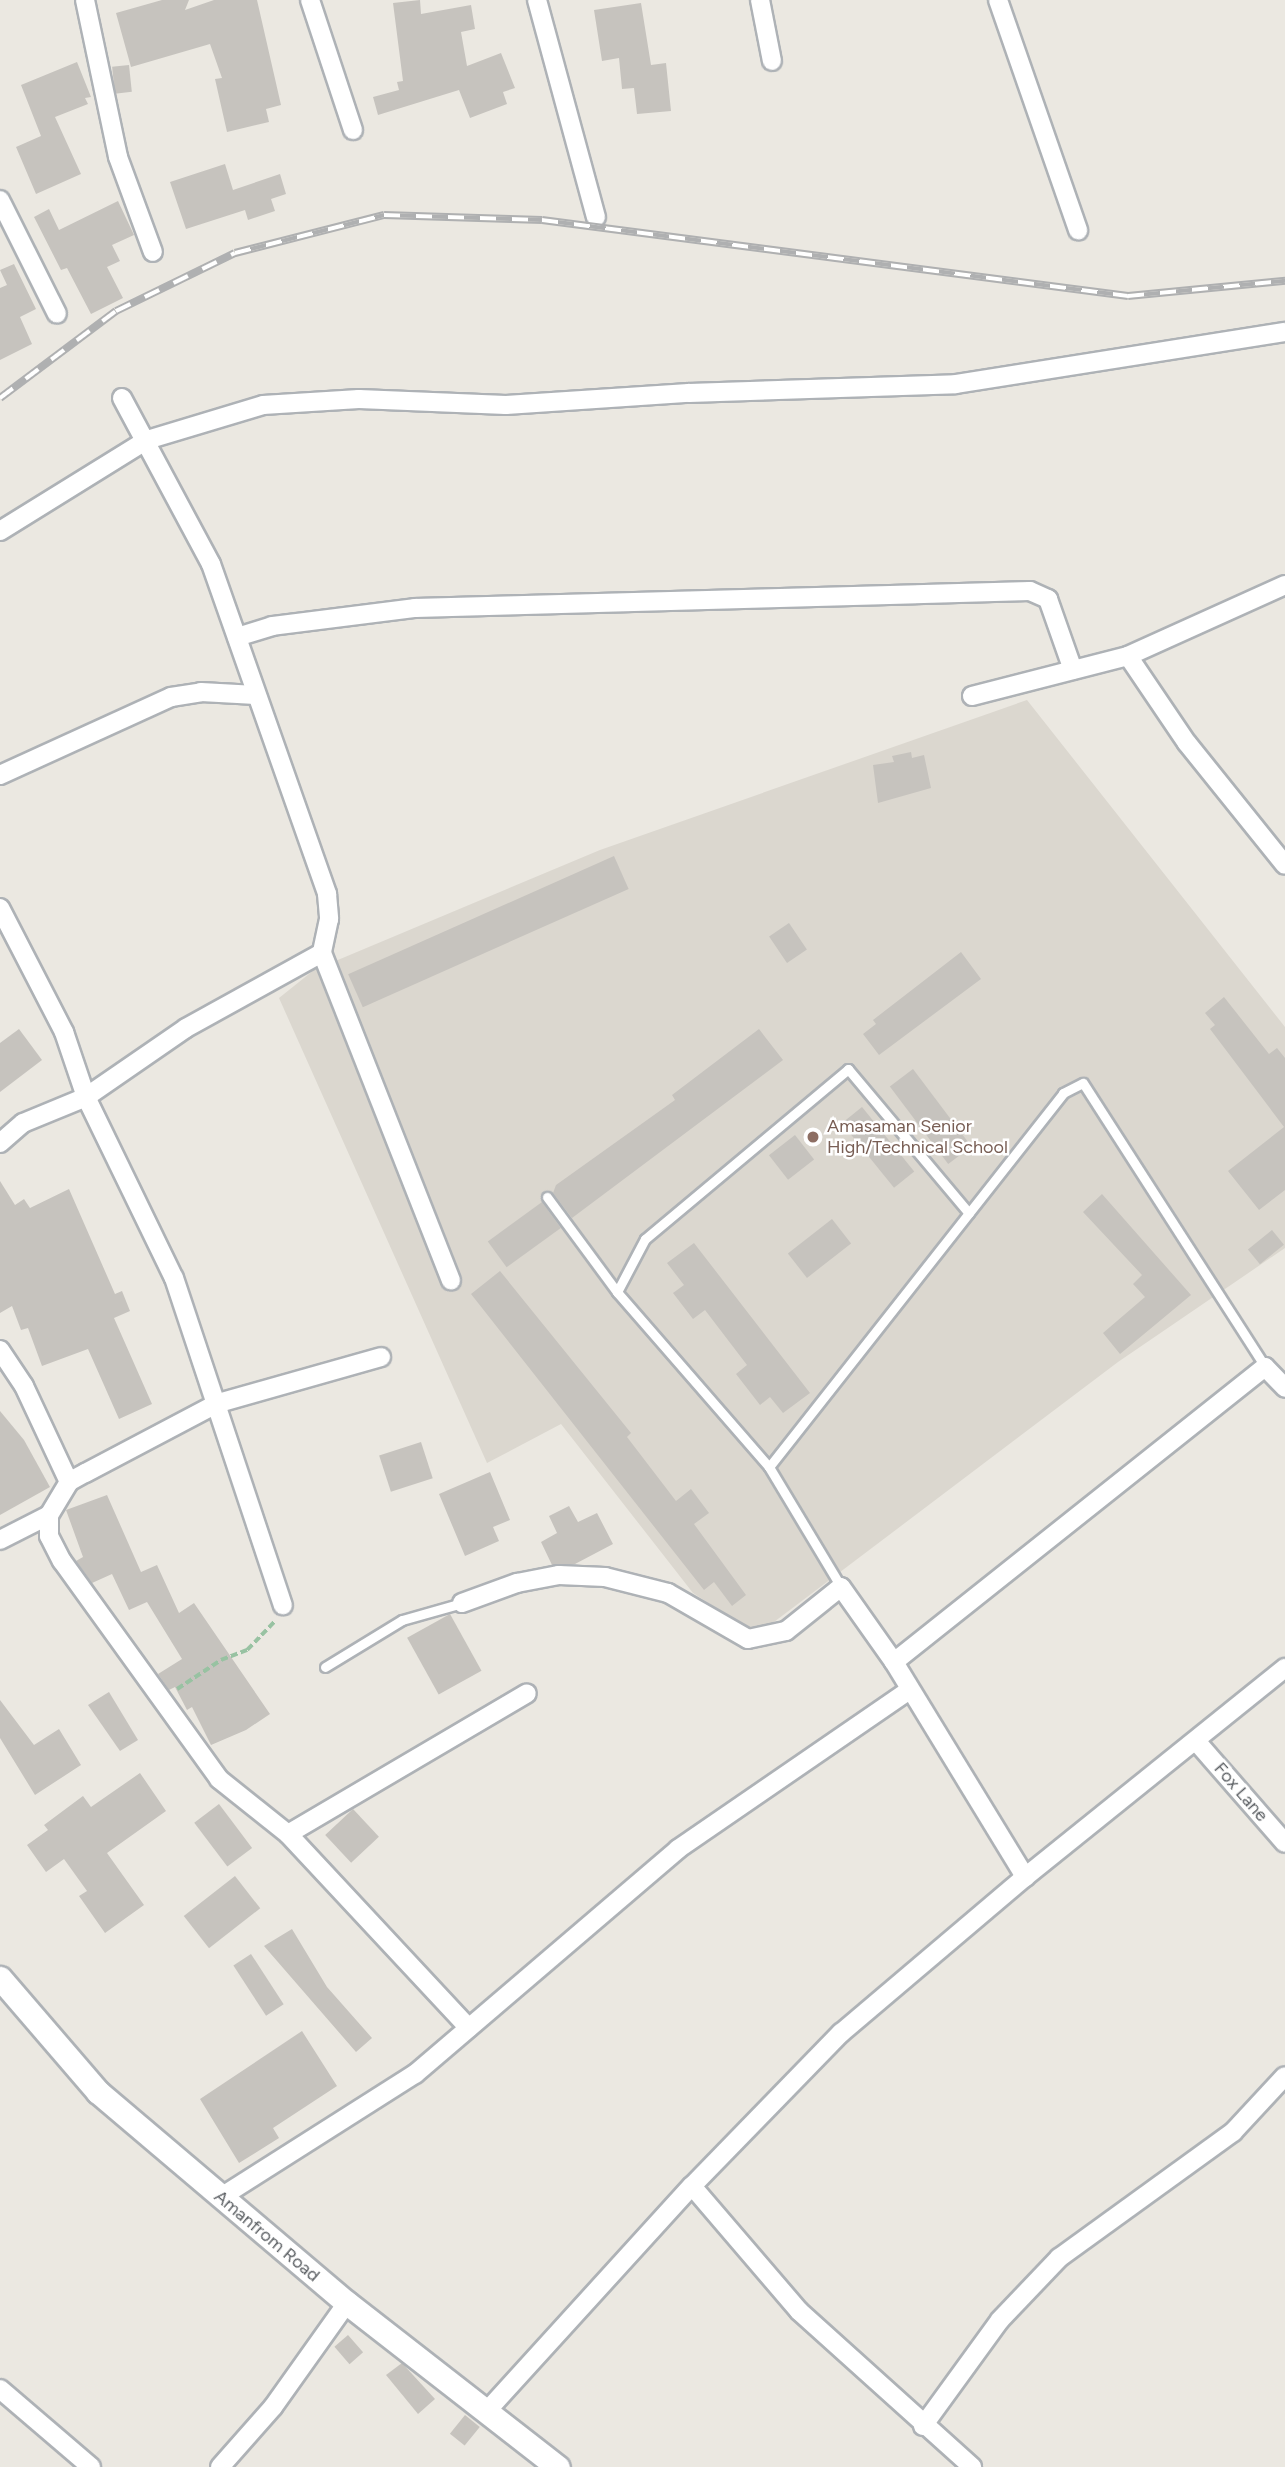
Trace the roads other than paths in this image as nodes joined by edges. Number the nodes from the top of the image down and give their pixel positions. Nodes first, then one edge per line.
1 (85, 0) edge
2 (310, 0) edge
3 (537, 0) edge
4 (760, 0) edge
5 (998, 0) edge
6 (772, 61) dead end
7 (353, 130) dead end
8 (0, 200) edge
9 (596, 217) dead end
10 (1078, 230) dead end
11 (153, 252) dead end
12 (57, 314) dead end
13 (1285, 332) edge
14 (122, 398) dead end
15 (147, 440) junction
16 (0, 531) edge
17 (1285, 585) edge
18 (237, 637) junction
19 (1128, 656) junction
20 (1073, 670) junction
21 (256, 695) junction
22 (972, 696) dead end
23 (0, 775) edge
24 (1285, 865) edge
25 (0, 908) edge
26 (322, 953) junction
27 (86, 1097) junction
28 (0, 1143) edge
29 (547, 1198) dead end
30 (969, 1213) junction
31 (451, 1281) dead end
32 (617, 1292) junction
33 (0, 1350) edge
34 (381, 1357) dead end
35 (1265, 1367) junction
36 (1285, 1388) edge
37 (218, 1403) junction
38 (769, 1467) junction
39 (69, 1482) junction
40 (49, 1515) junction
41 (0, 1540) edge
42 (841, 1587) junction
43 (462, 1603) joint
44 (283, 1605) road end
45 (894, 1662) junction
46 (325, 1667) dead end
47 (1285, 1668) edge
48 (909, 1690) junction
49 (527, 1693) dead end
50 (1196, 1741) junction
51 (288, 1834) junction
52 (1285, 1843) edge
53 (1025, 1877) junction
54 (0, 1978) edge
55 (469, 2028) junction
56 (1285, 2076) edge
57 (692, 2186) junction
58 (221, 2197) junction
59 (347, 2303) junction
60 (0, 2389) edge
61 (486, 2412) junction
62 (923, 2426) junction
63 (91, 2467) edge
64 (220, 2467) edge
65 (558, 2467) edge
66 (972, 2467) edge

1 - 11 street
2 - 7 street
3 - 9 street
4 - 6 street
5 - 10 street
8 - 12 street
13 - 15 street
14 - 15 street
15 - 16 street
15 - 18 street
17 - 19 street
18 - 20 street
18 - 21 street
19 - 20 street
19 - 24 street
20 - 22 street
21 - 23 street
21 - 26 street
25 - 27 street
26 - 27 street
26 - 31 street
27 - 28 street
27 - 37 street
29 - 32 lane
30 - 32 lane
30 - 35 lane
30 - 38 lane
32 - 38 lane
33 - 39 street
34 - 37 street
35 - 36 street
35 - 45 street
37 - 39 street
37 - 44 street
38 - 42 lane
39 - 40 street
40 - 41 street
40 - 51 street
42 - 43 street
42 - 45 street
43 - 46 lane
45 - 48 street
47 - 50 street
48 - 53 street
48 - 55 street
49 - 51 street
50 - 52 street, Fox Lane
50 - 53 street
51 - 55 street
53 - 57 street
54 - 58 street, Amanfrom Road
55 - 58 street
56 - 62 street
57 - 61 street
57 - 62 street
58 - 59 street, Amanfrom Road
59 - 61 street, Amanfrom Road
59 - 64 street
60 - 63 street
61 - 65 street, Amanfrom Road
62 - 66 street

